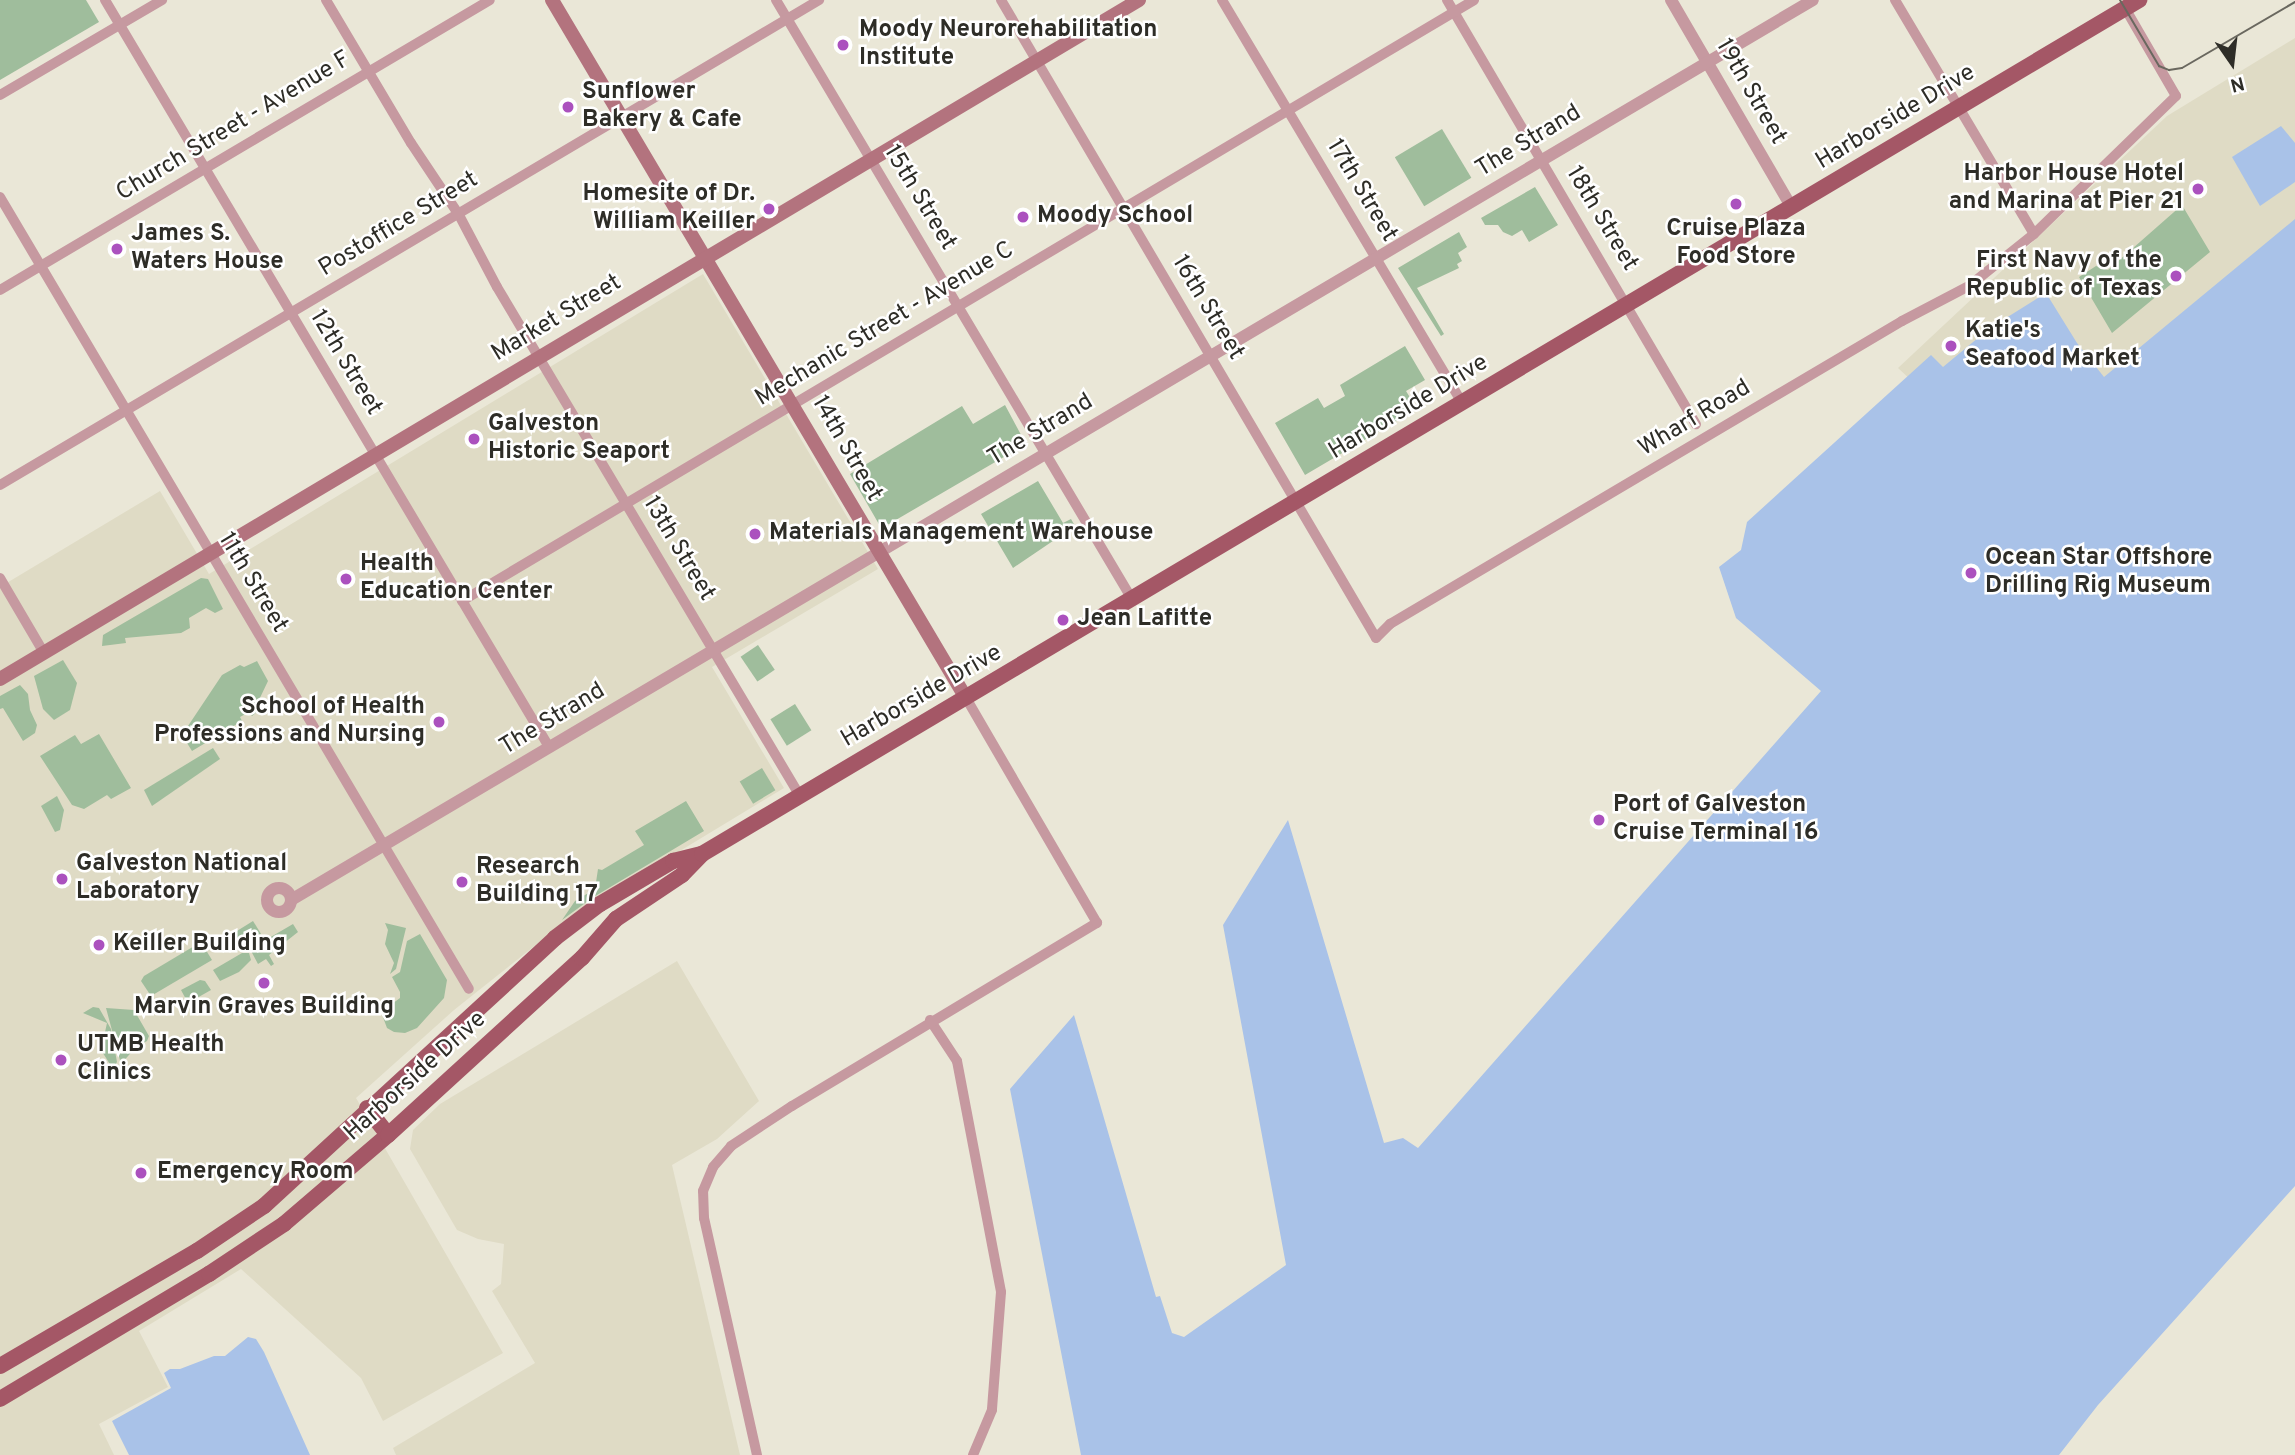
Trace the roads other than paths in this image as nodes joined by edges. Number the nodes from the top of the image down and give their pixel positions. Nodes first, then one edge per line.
1 (105, 0) edge
2 (162, 0) edge
3 (326, 0) edge
4 (490, 0) edge
5 (552, 0) edge
6 (776, 0) edge
7 (819, 0) edge
8 (1001, 0) edge
9 (1139, 0) edge
10 (1222, 0) edge
11 (1447, 0) edge
12 (1474, 0) edge
13 (1671, 0) edge
14 (1813, 0) edge
15 (1895, 0) edge
16 (2139, 0) edge
17 (2122, 4) edge
18 (1454, 12) junction
19 (787, 19) junction
20 (120, 25) junction
21 (1036, 61) junction
22 (1707, 61) junction
23 (369, 71) junction
24 (0, 95) edge
25 (1959, 107) junction
26 (1288, 110) junction
27 (622, 117) junction
28 (871, 159) junction
29 (1541, 159) junction
30 (205, 168) junction
31 (0, 197) edge
32 (1791, 206) junction
33 (1123, 207) junction
34 (459, 215) junction
35 (2034, 234) junction
36 (706, 257) junction
37 (1376, 257) junction
38 (41, 266) junction
39 (0, 290) edge
40 (1627, 305) junction
41 (959, 306) junction
42 (291, 314) junction
43 (1210, 355) junction
44 (538, 357) junction
45 (1462, 403) junction
46 (793, 404) junction
47 (125, 410) junction
48 (1696, 424) dead end
49 (1046, 453) junction
50 (375, 454) junction
51 (0, 485) edge
52 (1296, 502) junction
53 (626, 504) junction
54 (880, 551) junction
55 (211, 554) junction
56 (0, 578) edge
57 (1132, 599) junction
58 (462, 601) junction
59 (1376, 638) joint
60 (713, 649) junction
61 (44, 653) junction
62 (0, 679) edge
63 (966, 698) junction
64 (549, 747) junction
65 (800, 796) junction
66 (383, 845) junction
67 (702, 854) junction
68 (291, 900) dead end
69 (469, 989) dead end
70 (930, 1020) junction
71 (367, 1108) junction
72 (388, 1135) junction
73 (264, 1206) junction
74 (284, 1224) junction
75 (124, 1293) junction
76 (140, 1315) junction
77 (0, 1366) edge
78 (0, 1399) edge
79 (753, 1434) junction
80 (757, 1455) edge
81 (763, 1455) edge
82 (973, 1455) edge

1 - 20 street, 12th Street
2 - 20 street
3 - 23 street, 13th Street
4 - 23 street, Church Street - Avenue F
5 - 27 main road, 14th Street
6 - 19 street, 15th Street
7 - 19 street, Postoffice Street
8 - 21 street, 16th Street
9 - 21 main road, Market Street
10 - 26 street, 17th Street
11 - 18 street, 18th Street
12 - 18 street, Mechanic Street - Avenue C
13 - 22 street, 19th Street
14 - 22 street, The Strand
15 - 25 street
16 - 17 main road, Harborside Drive
17 - 25 main road, Harborside Drive
17 - 35 street, Wharf Road
18 - 26 street, Mechanic Street - Avenue C
18 - 29 street, 18th Street
19 - 27 street, Postoffice Street
19 - 28 street, 15th Street
20 - 24 street
20 - 30 street, 12th Street
21 - 28 main road, Market Street
21 - 33 street, 16th Street
22 - 29 street, The Strand
22 - 32 street, 19th Street
23 - 30 street, Church Street - Avenue F
23 - 34 street, 13th Street
25 - 32 main road, Harborside Drive
25 - 35 street
26 - 33 street, Mechanic Street - Avenue C
26 - 37 street, 17th Street
27 - 34 street, Postoffice Street
27 - 36 main road, 14th Street
28 - 36 main road, Market Street
28 - 41 street, 15th Street
29 - 37 street, The Strand
29 - 40 street, 18th Street
30 - 38 street, Church Street - Avenue F
30 - 42 street, 12th Street
31 - 38 street, 11th Street
32 - 40 main road, Harborside Drive
33 - 41 street, Mechanic Street - Avenue C
33 - 43 street, 16th Street
34 - 42 street, Postoffice Street
34 - 44 street, 13th Street
35 - 59 street, Wharf Road
36 - 44 main road, Market Street
36 - 46 main road, 14th Street
37 - 43 street, The Strand
37 - 45 street, 17th Street
38 - 39 street, Church Street - Avenue F
38 - 47 street, 11th Street
40 - 45 main road, Harborside Drive
40 - 48 street, 18th Street
41 - 46 street, Mechanic Street - Avenue C
41 - 49 street, 15th Street
42 - 47 street, Postoffice Street
42 - 50 street, 12th Street
43 - 49 street, The Strand
43 - 52 street, 16th Street
44 - 50 main road, Market Street
44 - 53 street, 13th Street
45 - 52 main road, Harborside Drive
46 - 53 street, Mechanic Street - Avenue C
46 - 54 main road, 14th Street
47 - 51 street, Postoffice Street
47 - 55 street, 11th Street
49 - 54 street, The Strand
49 - 57 street, 15th Street
50 - 55 main road, Market Street
50 - 58 street, 12th Street
52 - 57 main road, Harborside Drive
52 - 59 street, 16th Street
53 - 58 street, Mechanic Street - Avenue C
53 - 60 street, 13th Street
54 - 60 street, The Strand
54 - 63 main road, 14th Street
55 - 61 main road, Market Street
55 - 66 street, 11th Street
56 - 61 street
57 - 63 main road, Harborside Drive
58 - 64 street, 12th Street
60 - 64 street, The Strand
60 - 65 street, 13th Street
61 - 62 main road, Market Street
63 - 65 main road, Harborside Drive
63 - 70 street, 14th Street
64 - 66 street, The Strand
65 - 67 main road, Harborside Drive
66 - 68 street, The Strand
66 - 69 street, 11th Street
67 - 71 main road, Harborside Drive
67 - 72 main road, Harborside Drive
70 - 79 street
70 - 82 street
71 - 72 main road
71 - 73 main road, Harborside Drive
72 - 74 main road, Harborside Drive
73 - 74 main road
73 - 75 main road, Harborside Drive
74 - 76 main road, Harborside Drive
75 - 76 main road
75 - 77 main road, Harborside Drive
76 - 78 main road, Harborside Drive
79 - 80 street
79 - 81 street

